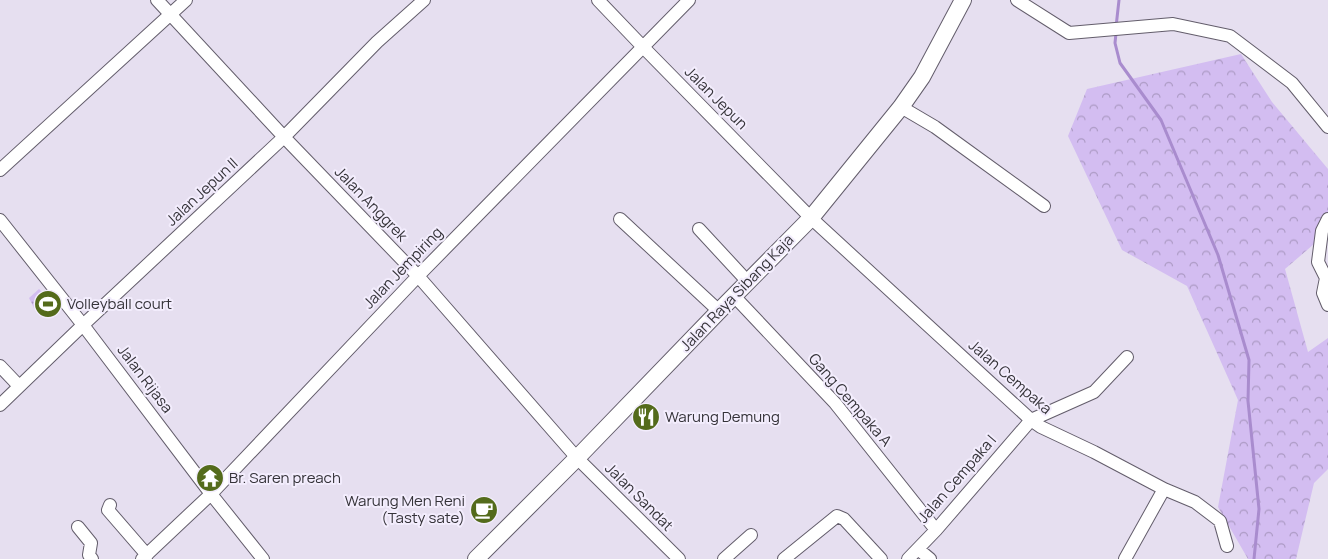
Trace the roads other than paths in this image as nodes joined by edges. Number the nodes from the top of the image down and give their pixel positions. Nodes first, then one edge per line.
1 (157, 0) edge
2 (186, 0) edge
3 (424, 0) edge
4 (598, 0) edge
5 (689, 0) edge
6 (963, 0) edge
7 (1017, 0) edge
8 (170, 15) junction
9 (643, 47) junction
10 (901, 107) junction
11 (1328, 127) edge
12 (284, 137) junction
13 (0, 170) edge
14 (1044, 206) dead end
15 (811, 218) junction
16 (620, 219) dead end
17 (1328, 219) edge
18 (0, 220) edge
19 (699, 230) dead end
20 (418, 276) junction
21 (748, 282) junction
22 (734, 296) junction
23 (1328, 305) edge
24 (719, 311) junction
25 (84, 325) junction
26 (1127, 357) dead end
27 (0, 366) edge
28 (19, 386) junction
29 (0, 405) edge
30 (1031, 420) junction
31 (577, 458) junction
32 (1164, 489) junction
33 (211, 494) junction
34 (110, 505) dead end
35 (78, 527) dead end
36 (936, 530) junction
37 (751, 535) dead end
38 (1227, 546) dead end
39 (918, 549) junction
40 (144, 557) edge
41 (92, 559) edge
42 (263, 559) edge
43 (476, 559) edge
44 (679, 559) edge
45 (724, 559) edge
46 (784, 559) edge
47 (881, 559) edge
48 (908, 559) edge
49 (930, 559) edge
50 (1126, 559) edge

1 - 8 street, Jalan Anggrek
2 - 8 street
3 - 12 street, Jalan Jepun II
4 - 9 street, Jalan Jepun
5 - 9 street, Jalan Jempiring
6 - 10 main road, Jalan Raya Sibang Kaja
7 - 11 street
8 - 12 street, Jalan Anggrek
8 - 13 street
9 - 15 street, Jalan Jepun
9 - 20 street, Jalan Jempiring
10 - 14 street
10 - 15 main road, Jalan Raya Sibang Kaja
12 - 20 street, Jalan Anggrek
12 - 25 street, Jalan Jepun II
15 - 21 main road, Jalan Raya Sibang Kaja
15 - 30 street, Jalan Cempaka
16 - 24 street
17 - 23 street
18 - 25 street, Jalan Rijasa
19 - 21 street
20 - 31 street, Jalan Anggrek
20 - 33 street, Jalan Jempiring
21 - 22 main road, Jalan Raya Sibang Kaja
22 - 24 main road, Jalan Raya Sibang Kaja
22 - 36 street, Gang Cempaka A
24 - 31 main road, Jalan Raya Sibang Kaja
25 - 28 street, Jalan Jepun II
25 - 33 street, Jalan Rijasa
26 - 30 street
27 - 28 street
28 - 29 street, Jalan Jepun II
30 - 32 street, Jalan Cempaka
30 - 36 street, Jalan Cempaka I
31 - 43 main road, Jalan Raya Sibang Kaja
31 - 44 street, Jalan Sandat
32 - 38 street, Jalan Cempaka
32 - 50 street
33 - 40 street, Jalan Jempiring
33 - 42 street, Jalan Rijasa
34 - 40 street
35 - 41 street
36 - 39 street, Jalan Cempaka I
37 - 45 street
39 - 48 street, Jalan Cempaka I
39 - 49 street
46 - 47 street

